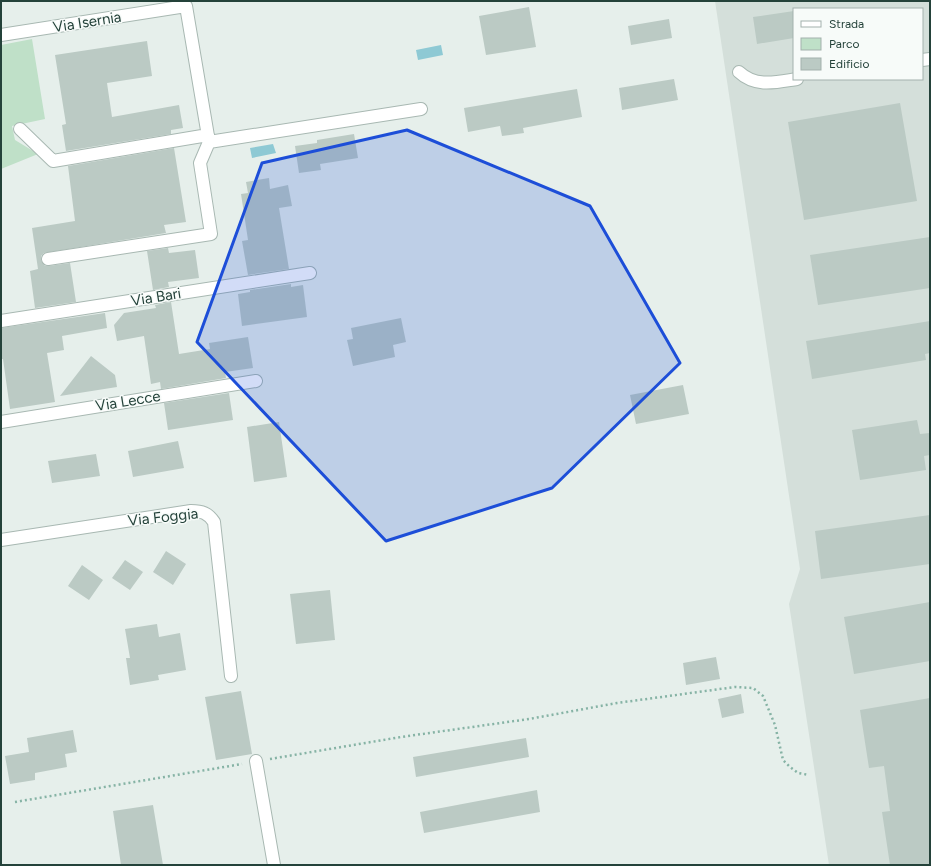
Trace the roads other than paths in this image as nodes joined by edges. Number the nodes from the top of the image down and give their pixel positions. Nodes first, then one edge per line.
1 (1, 35) edge
2 (739, 72) dead end
3 (793, 80) edge
4 (421, 109) dead end
5 (20, 129) dead end
6 (208, 139) junction
7 (48, 259) dead end
8 (310, 273) dead end
9 (1, 321) edge
10 (256, 381) dead end
11 (1, 422) edge
12 (1, 540) edge
13 (231, 676) dead end
14 (256, 762) road end
15 (274, 865) edge

1 - 6 street, Via Isernia
2 - 3 street
4 - 6 street
5 - 6 street
6 - 7 street
8 - 9 street, Via Bari
10 - 11 street, Via Lecce
12 - 13 street, Via Foggia
14 - 15 street

